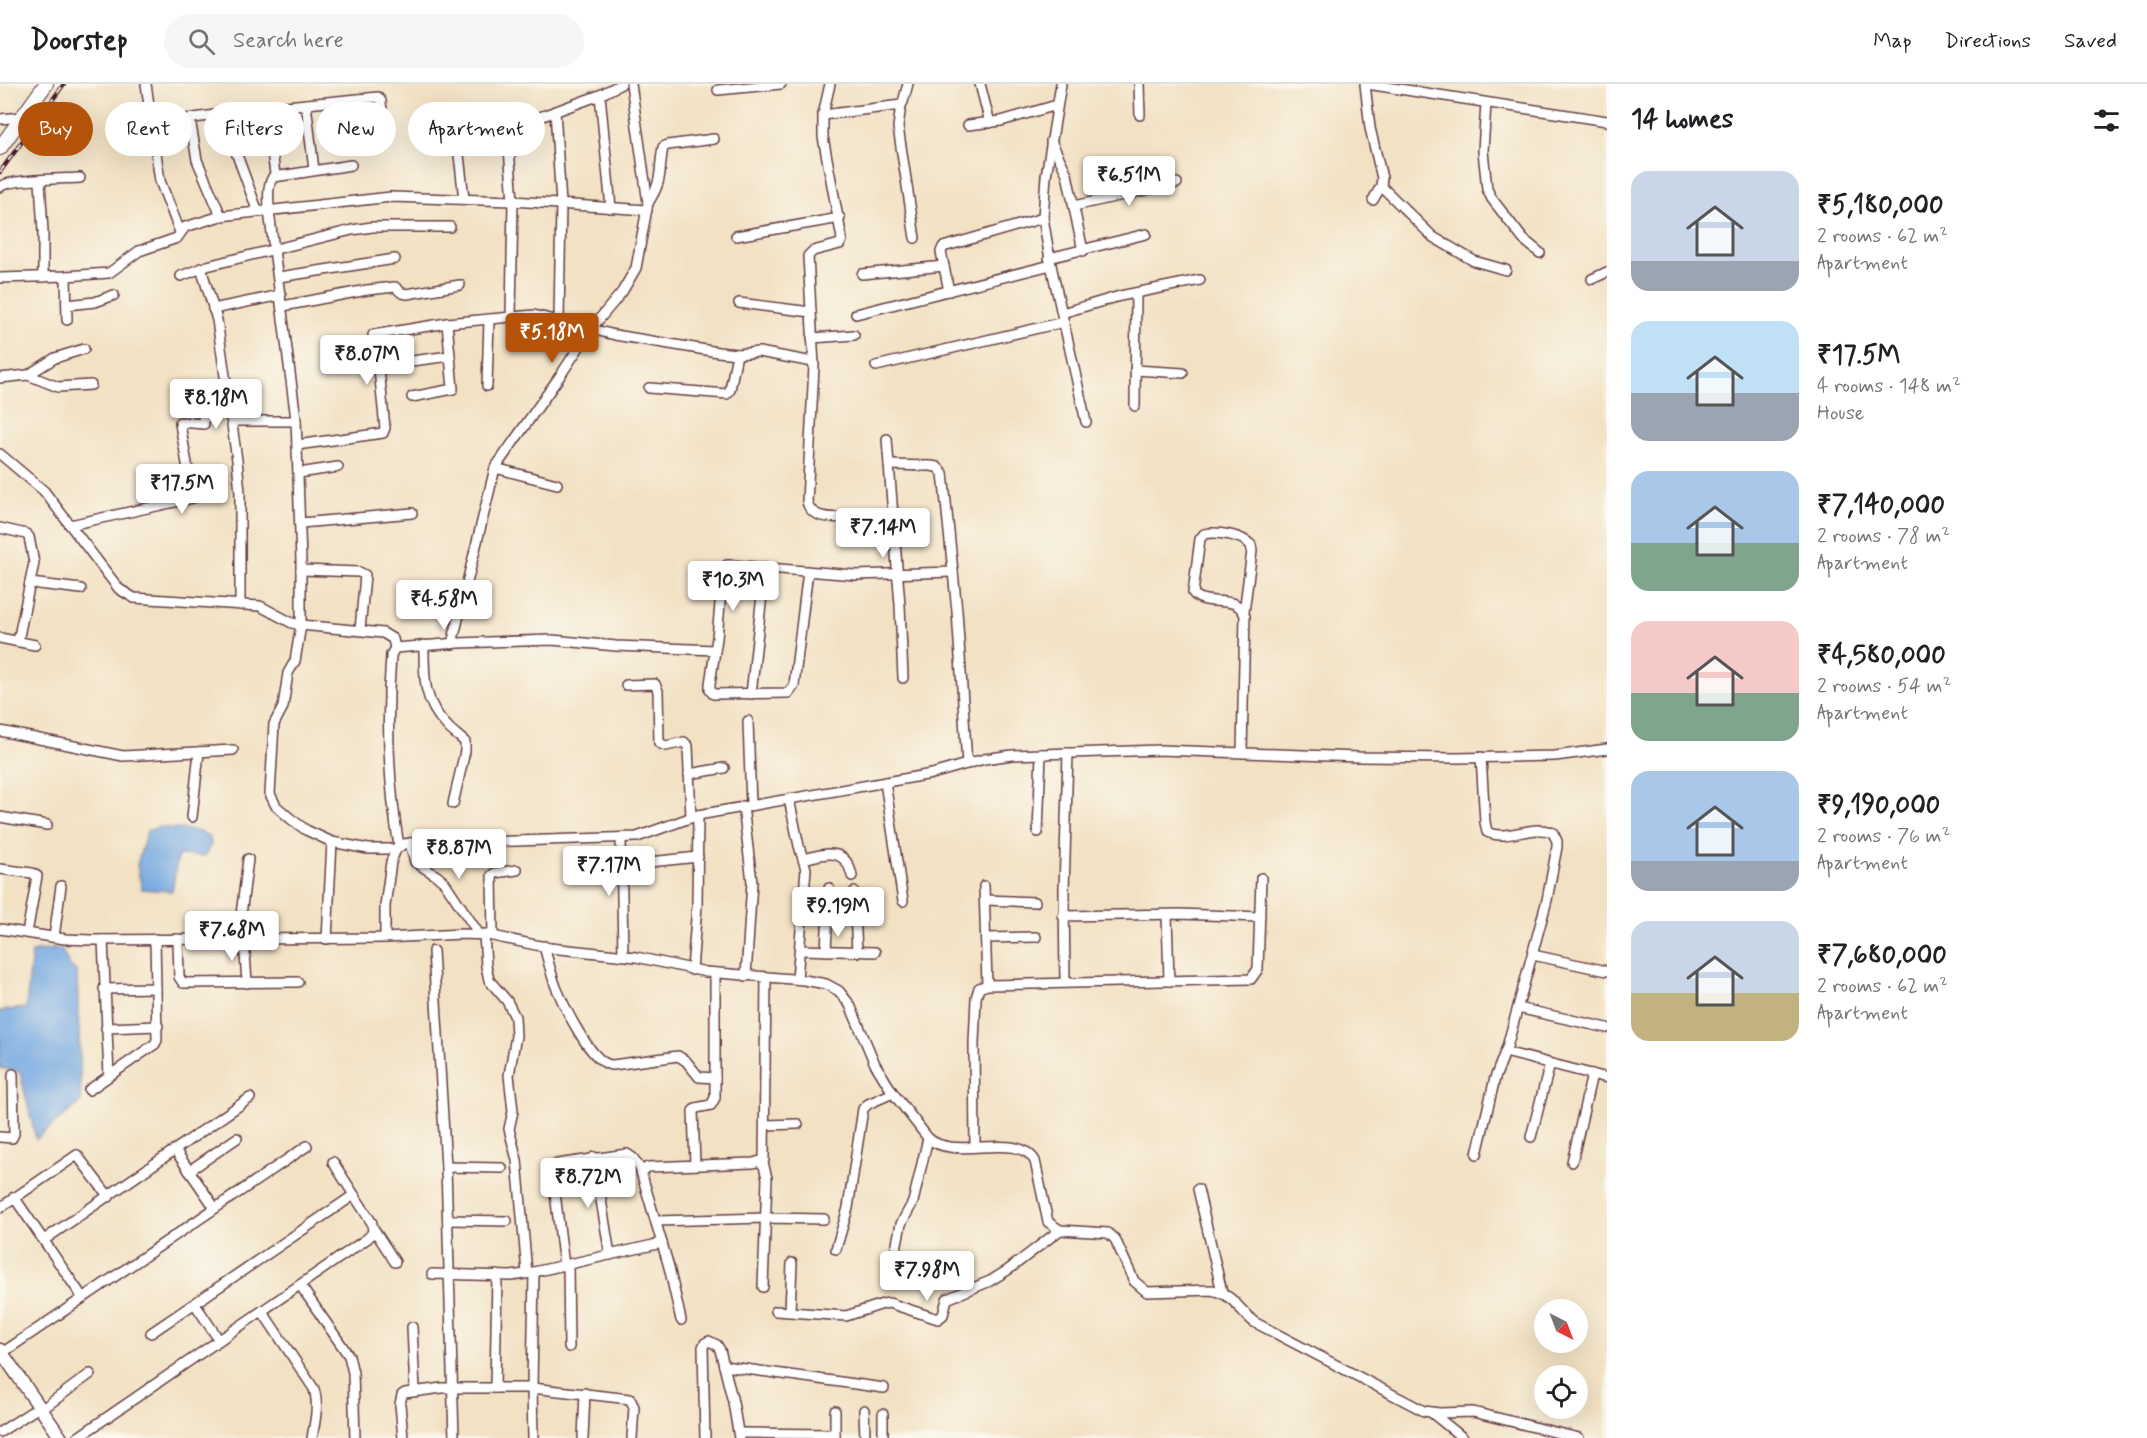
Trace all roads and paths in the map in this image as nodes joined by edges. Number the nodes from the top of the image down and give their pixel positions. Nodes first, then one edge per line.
1 (45, 84) edge
2 (146, 84) edge
3 (621, 84) edge
4 (631, 84) edge
5 (781, 84) edge
6 (830, 84) edge
7 (908, 84) edge
8 (980, 84) edge
9 (1061, 84) edge
10 (1139, 84) edge
11 (1366, 84) edge
12 (718, 90) dead end
13 (600, 95) junction
14 (32, 102) edge
15 (148, 102) edge
16 (327, 102) edge
17 (381, 102) edge
18 (316, 103) edge
19 (1486, 103) junction
20 (306, 104) joint
21 (901, 105) junction
22 (1057, 105) junction
23 (555, 111) junction
24 (823, 115) junction
25 (1140, 115) dead end
26 (1, 116) edge
27 (18, 117) edge
28 (1607, 121) edge
29 (18, 123) edge
30 (990, 123) junction
31 (968, 126) dead end
32 (192, 130) edge
33 (714, 139) dead end
34 (1052, 141) junction
35 (0, 148) edge
36 (156, 156) edge
37 (237, 156) edge
38 (272, 156) edge
39 (459, 156) edge
40 (351, 165) dead end
41 (315, 171) junction
42 (274, 177) junction
43 (80, 178) dead end
44 (40, 181) junction
45 (1177, 183) dead end
46 (1381, 186) junction
47 (0, 187) edge
48 (464, 199) junction
49 (1373, 200) dead end
50 (513, 201) junction
51 (561, 204) junction
52 (648, 206) junction
53 (1074, 206) junction
54 (610, 208) junction
55 (269, 211) junction
56 (258, 212) junction
57 (221, 216) junction
58 (1042, 218) junction
59 (840, 219) junction
60 (450, 227) dead end
61 (180, 232) junction
62 (1146, 234) dead end
63 (736, 236) dead end
64 (915, 238) dead end
65 (275, 248) junction
66 (1083, 250) junction
67 (1540, 254) dead end
68 (395, 259) dead end
69 (1050, 261) junction
70 (944, 266) junction
71 (201, 268) junction
72 (1506, 270) dead end
73 (1607, 272) edge
74 (862, 274) dead end
75 (43, 276) junction
76 (66, 276) junction
77 (181, 276) dead end
78 (279, 277) junction
79 (0, 278) edge
80 (1592, 279) dead end
81 (1200, 280) dead end
82 (460, 285) dead end
83 (949, 291) junction
84 (1136, 293) junction
85 (114, 295) dead end
86 (281, 295) junction
87 (739, 303) dead end
88 (67, 305) junction
89 (283, 306) junction
90 (213, 309) junction
91 (811, 312) junction
92 (856, 314) dead end
93 (511, 316) junction
94 (1063, 317) junction
95 (489, 318) junction
96 (67, 320) dead end
97 (559, 320) junction
98 (447, 322) junction
99 (591, 329) junction
100 (373, 335) dead end
101 (854, 335) dead end
102 (812, 338) junction
103 (84, 349) dead end
104 (737, 354) junction
105 (450, 356) junction
106 (813, 362) junction
107 (876, 366) dead end
108 (1135, 370) junction
109 (1183, 373) dead end
110 (28, 375) junction
111 (0, 378) edge
112 (91, 385) dead end
113 (487, 386) dead end
114 (649, 388) dead end
115 (412, 397) dead end
116 (201, 401) dead end
117 (1135, 406) dead end
118 (233, 421) junction
119 (296, 421) junction
120 (1086, 422) dead end
121 (887, 439) dead end
122 (297, 445) junction
123 (0, 454) edge
124 (889, 465) junction
125 (338, 467) dead end
126 (495, 468) junction
127 (299, 473) junction
128 (557, 483) dead end
129 (412, 513) dead end
130 (847, 518) dead end
131 (301, 523) junction
132 (70, 525) junction
133 (0, 528) edge
134 (765, 568) junction
135 (301, 570) junction
136 (808, 571) junction
137 (953, 572) junction
138 (898, 574) junction
139 (30, 583) junction
140 (81, 589) dead end
141 (240, 605) junction
142 (1244, 612) junction
143 (301, 625) junction
144 (360, 630) junction
145 (0, 638) edge
146 (18, 641) junction
147 (452, 644) junction
148 (34, 645) dead end
149 (424, 645) junction
150 (395, 648) junction
151 (715, 650) junction
152 (903, 678) dead end
153 (626, 685) dead end
154 (751, 694) junction
155 (748, 721) dead end
156 (0, 731) edge
157 (1607, 749) edge
158 (233, 750) dead end
159 (199, 752) junction
160 (1242, 752) junction
161 (1068, 753) junction
162 (1041, 754) junction
163 (1481, 757) junction
164 (967, 764) junction
165 (724, 768) dead end
166 (689, 774) junction
167 (885, 782) junction
168 (789, 799) junction
169 (453, 804) dead end
170 (747, 805) junction
171 (694, 816) junction
172 (0, 817) edge
173 (192, 817) dead end
174 (47, 825) dead end
175 (1038, 832) dead end
176 (621, 838) junction
177 (332, 842) junction
178 (410, 843) junction
179 (397, 847) junction
180 (698, 857) junction
181 (248, 859) dead end
182 (804, 859) junction
183 (621, 865) junction
184 (0, 869) edge
185 (518, 870) dead end
186 (852, 876) dead end
187 (1261, 878) dead end
188 (61, 886) dead end
189 (984, 886) dead end
190 (830, 888) dead end
191 (854, 892) dead end
192 (985, 900) junction
193 (903, 901) dead end
194 (1035, 902) dead end
195 (1167, 915) junction
196 (1063, 916) junction
197 (1260, 917) junction
198 (0, 929) edge
199 (27, 933) junction
200 (486, 935) junction
201 (54, 937) junction
202 (1036, 937) dead end
203 (384, 938) junction
204 (986, 938) junction
205 (155, 939) junction
206 (178, 939) junction
207 (241, 939) junction
208 (327, 939) junction
209 (103, 940) junction
210 (544, 946) junction
211 (800, 950) junction
212 (434, 951) dead end
213 (826, 951) junction
214 (857, 952) junction
215 (874, 952) dead end
216 (623, 955) junction
217 (1533, 955) junction
218 (692, 970) junction
219 (1607, 971) edge
220 (716, 973) junction
221 (798, 974) junction
222 (746, 976) junction
223 (766, 978) junction
224 (1169, 981) junction
225 (298, 982) dead end
226 (1065, 982) junction
227 (247, 983) junction
228 (987, 984) junction
229 (156, 988) junction
230 (104, 989) junction
231 (1518, 1008) junction
232 (158, 1026) junction
233 (106, 1028) junction
234 (1607, 1028) edge
235 (1505, 1052) junction
236 (1550, 1064) junction
237 (13, 1074) dead end
238 (1592, 1074) junction
239 (110, 1076) junction
240 (715, 1078) junction
241 (1607, 1078) edge
242 (89, 1090) dead end
243 (893, 1093) junction
244 (250, 1098) dead end
245 (765, 1125) junction
246 (798, 1125) dead end
247 (0, 1137) edge
248 (1531, 1137) dead end
249 (237, 1138) dead end
250 (928, 1138) junction
251 (307, 1146) dead end
252 (975, 1147) junction
253 (175, 1150) junction
254 (1476, 1154) dead end
255 (594, 1157) junction
256 (333, 1162) dead end
257 (760, 1162) junction
258 (1572, 1162) dead end
259 (557, 1164) dead end
260 (695, 1164) junction
261 (446, 1167) junction
262 (502, 1168) dead end
263 (641, 1170) junction
264 (189, 1171) junction
265 (1198, 1188) dead end
266 (555, 1193) dead end
267 (354, 1195) junction
268 (14, 1197) junction
269 (109, 1197) junction
270 (0, 1208) edge
271 (215, 1208) junction
272 (765, 1218) junction
273 (824, 1219) dead end
274 (448, 1220) junction
275 (507, 1221) dead end
276 (656, 1221) junction
277 (373, 1228) junction
278 (1060, 1230) junction
279 (44, 1240) junction
280 (662, 1243) junction
281 (836, 1249) dead end
282 (610, 1256) junction
283 (395, 1262) dead end
284 (792, 1263) dead end
285 (566, 1265) junction
286 (531, 1273) junction
287 (891, 1273) dead end
288 (432, 1274) dead end
289 (450, 1274) junction
290 (497, 1275) junction
291 (300, 1285) junction
292 (763, 1287) dead end
293 (1222, 1292) junction
294 (82, 1298) junction
295 (195, 1304) junction
296 (262, 1311) junction
297 (776, 1311) dead end
298 (790, 1311) junction
299 (681, 1320) dead end
300 (412, 1327) dead end
301 (151, 1333) dead end
302 (219, 1340) junction
303 (569, 1347) dead end
304 (1, 1351) edge
305 (724, 1366) junction
306 (90, 1374) dead end
307 (453, 1388) junction
308 (495, 1388) junction
309 (532, 1388) junction
310 (884, 1388) dead end
311 (415, 1391) junction
312 (585, 1393) junction
313 (40, 1408) junction
314 (864, 1410) dead end
315 (835, 1411) dead end
316 (1431, 1413) junction
317 (883, 1414) dead end
318 (0, 1432) edge
319 (739, 1435) edge
320 (835, 1436) edge
321 (61, 1438) edge
322 (77, 1438) edge
323 (312, 1438) edge
324 (355, 1438) edge
325 (403, 1438) edge
326 (454, 1438) edge
327 (533, 1438) edge
328 (583, 1438) edge
329 (632, 1438) edge
330 (705, 1438) edge
331 (865, 1438) edge
332 (883, 1438) edge
333 (1463, 1438) edge
334 (1579, 1438) edge

1 - 14 highway
2 - 15 street
3 - 13 street
4 - 52 street
5 - 12 street
6 - 24 street
7 - 21 street
8 - 30 street
9 - 22 street
10 - 25 street
11 - 19 street
11 - 46 street
13 - 23 street
13 - 54 street
16 - 17 street
18 - 20 street
19 - 28 street
19 - 67 street
20 - 41 street
21 - 24 street
21 - 64 street
22 - 30 street
22 - 34 street
23 - 50 street
23 - 51 street
24 - 59 street
26 - 27 street
29 - 35 highway
30 - 31 street
32 - 57 street
33 - 52 street
34 - 53 street
34 - 58 street
36 - 61 street
37 - 56 street
38 - 42 street
39 - 48 street
40 - 41 street
41 - 42 street
42 - 55 street
43 - 44 street
44 - 47 street
44 - 75 street
45 - 53 street
46 - 49 street
46 - 72 street
48 - 50 street
48 - 55 street
50 - 51 street
50 - 93 street
51 - 54 street
51 - 97 street
52 - 54 street
52 - 99 street
53 - 66 street
55 - 56 street
55 - 65 street
56 - 57 street
57 - 61 street
58 - 69 street
58 - 70 street
59 - 63 street
59 - 91 street
60 - 65 street
61 - 76 street
62 - 66 street
65 - 71 street
65 - 78 street
66 - 69 street
68 - 78 street
69 - 83 street
69 - 94 street
70 - 74 street
70 - 83 street
71 - 77 street
71 - 90 street
73 - 80 street
75 - 76 street
75 - 79 street
76 - 88 street
78 - 86 street
81 - 84 street
82 - 89 street
83 - 92 street
84 - 94 street
84 - 108 street
85 - 88 street
86 - 89 street
86 - 90 street
87 - 91 street
88 - 96 street
89 - 119 street
90 - 118 street
91 - 102 street
93 - 95 street
93 - 97 street
94 - 107 street
94 - 120 street
95 - 98 street
95 - 113 street
97 - 99 street
98 - 100 street
98 - 105 street
99 - 104 street
99 - 126 street
101 - 102 street
102 - 106 street
103 - 110 street
104 - 106 street
104 - 114 street
105 - 115 street
105 - 122 street
106 - 130 street
108 - 109 street
108 - 117 street
110 - 111 street
110 - 112 street
116 - 132 street
118 - 119 street
118 - 141 street
119 - 122 street
121 - 124 street
122 - 127 street
123 - 132 street
124 - 137 street
124 - 138 street
125 - 127 street
126 - 128 street
126 - 147 street
127 - 131 street
129 - 131 street
131 - 135 street
132 - 141 street
133 - 139 street
134 - 136 street
134 - 151 street
134 - 154 street
135 - 143 street
135 - 144 street
136 - 138 street
136 - 154 street
137 - 138 street
137 - 164 street
138 - 152 street
139 - 140 street
139 - 146 street
141 - 143 street
142 - 142 street
142 - 160 street
143 - 144 street
143 - 177 street
144 - 150 street
145 - 146 street
146 - 148 street
147 - 149 street
147 - 151 street
149 - 150 street
149 - 169 street
150 - 179 street
151 - 154 street
153 - 166 street
155 - 170 street
156 - 159 street
157 - 163 street
158 - 159 street
159 - 173 street
160 - 161 street
160 - 163 street
161 - 162 street
161 - 196 street
162 - 164 street
162 - 175 street
163 - 217 street
164 - 167 street
165 - 166 street
166 - 171 street
167 - 168 street
167 - 193 street
168 - 170 street
168 - 182 street
170 - 171 street
170 - 222 street
171 - 176 street
171 - 180 street
172 - 174 street
176 - 178 street
176 - 183 street
177 - 179 street
177 - 208 street
178 - 179 street
178 - 200 street
179 - 203 street
180 - 183 street
180 - 218 street
181 - 207 street
182 - 186 street
182 - 211 street
183 - 216 street
184 - 199 street
185 - 200 street
187 - 197 street
188 - 201 street
189 - 192 street
190 - 213 street
191 - 214 street
192 - 194 street
192 - 204 street
195 - 196 street
195 - 197 street
195 - 224 street
196 - 226 street
197 - 224 street
198 - 199 street
199 - 201 street
200 - 203 street
200 - 210 street
200 - 286 street
201 - 209 street
202 - 204 street
203 - 208 street
204 - 228 street
205 - 206 street
205 - 209 street
205 - 229 street
206 - 207 street
206 - 227 street
207 - 208 street
207 - 227 street
209 - 230 street
210 - 216 street
210 - 240 street
211 - 213 street
211 - 221 street
212 - 261 street
213 - 214 street
214 - 215 street
216 - 218 street
217 - 219 street
217 - 231 street
218 - 220 street
220 - 222 street
220 - 240 street
221 - 223 street
221 - 243 street
222 - 223 street
223 - 245 street
224 - 226 street
225 - 227 street
226 - 228 street
228 - 252 street
229 - 230 street
229 - 232 street
230 - 233 street
231 - 234 street
231 - 235 street
232 - 233 street
232 - 239 street
233 - 239 street
235 - 236 street
235 - 254 street
236 - 238 street
236 - 248 street
237 - 247 street
238 - 241 street
238 - 258 street
239 - 242 street
240 - 260 street
243 - 250 street
243 - 281 street
244 - 253 street
245 - 246 street
245 - 257 street
249 - 264 street
250 - 252 street
250 - 287 street
251 - 271 street
252 - 278 street
253 - 264 street
253 - 269 street
255 - 259 street
255 - 263 street
255 - 282 street
256 - 267 street
257 - 260 street
257 - 272 street
260 - 263 street
261 - 262 street
261 - 274 street
263 - 276 street
264 - 271 street
265 - 293 street
266 - 285 street
267 - 277 street
267 - 295 street
268 - 269 street
268 - 270 street
268 - 279 street
269 - 279 street
271 - 294 street
272 - 273 street
272 - 276 street
272 - 292 street
274 - 275 street
274 - 289 street
276 - 280 street
277 - 283 street
277 - 291 street
278 - 293 street
278 - 298 street
279 - 294 street
280 - 282 street
280 - 299 street
282 - 285 street
284 - 298 street
285 - 286 street
285 - 303 street
286 - 290 street
286 - 309 street
288 - 289 street
289 - 290 street
289 - 307 street
290 - 308 street
291 - 296 street
291 - 324 street
293 - 316 street
294 - 304 street
295 - 301 street
295 - 302 street
296 - 302 street
296 - 323 street
297 - 298 street
300 - 311 street
302 - 322 street
304 - 313 main road
305 - 310 street
305 - 319 street
305 - 330 street
306 - 313 street
307 - 308 street
307 - 311 street
307 - 326 street
308 - 309 street
309 - 312 street
309 - 327 street
311 - 325 street
312 - 328 street
312 - 329 street
313 - 318 street
313 - 321 main road
314 - 331 street
315 - 320 street
316 - 333 street
316 - 334 street
317 - 332 street
319 - 320 street

